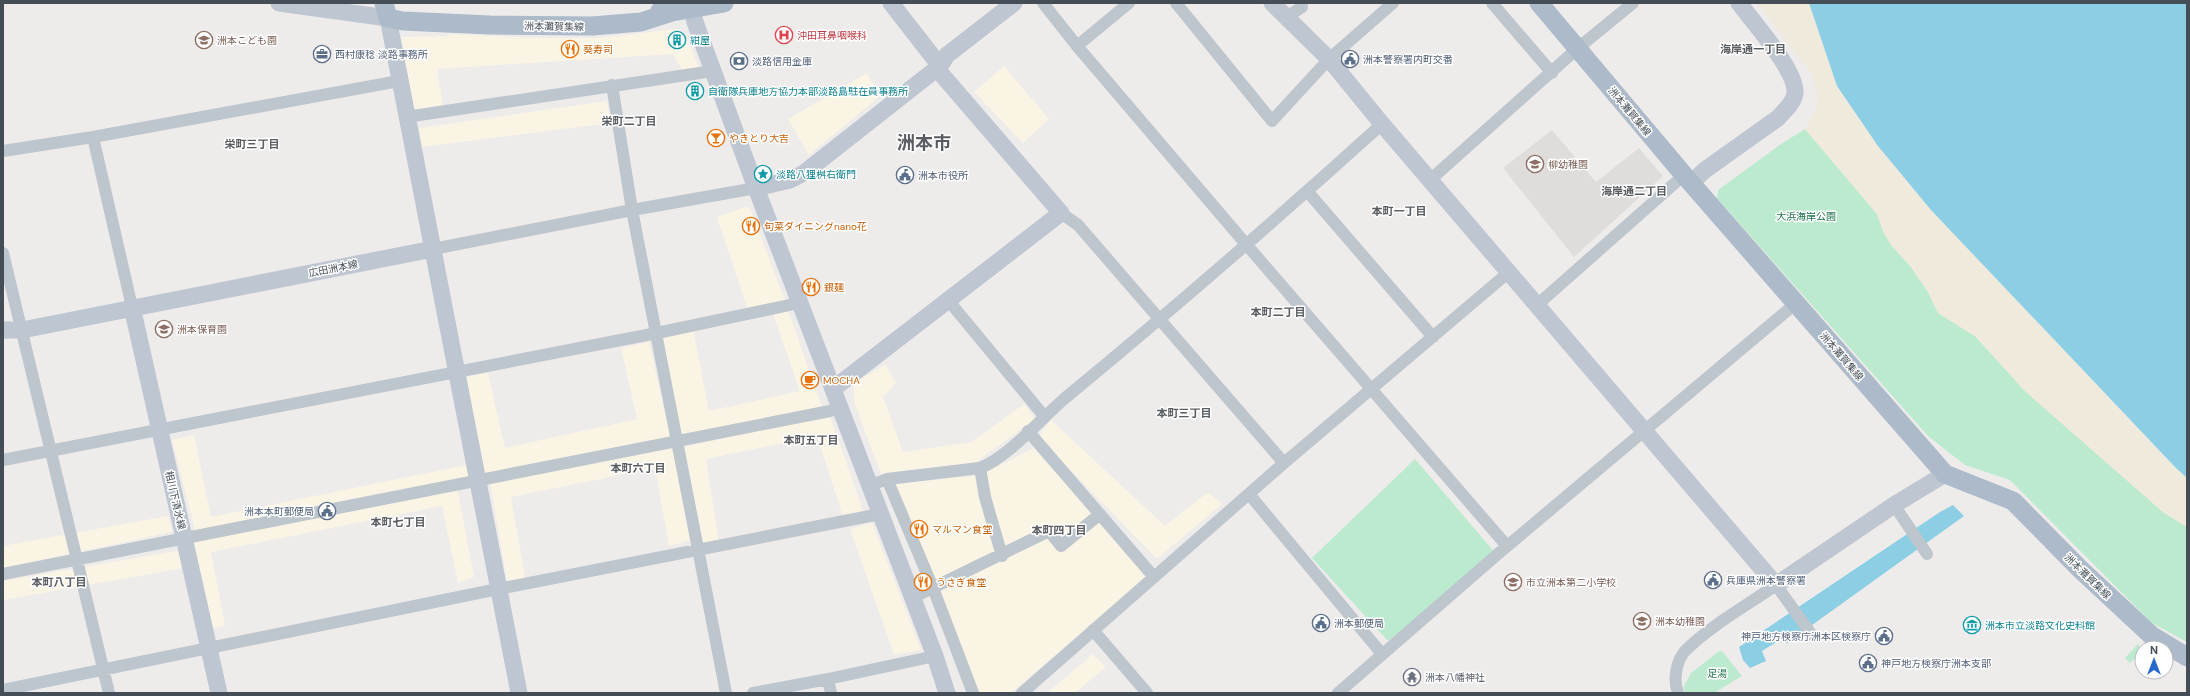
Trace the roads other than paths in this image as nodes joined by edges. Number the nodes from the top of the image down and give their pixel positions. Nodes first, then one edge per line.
1 (279, 3) edge
2 (724, 3) edge
3 (890, 3) edge
4 (1014, 3) edge
5 (1043, 3) edge
6 (1129, 3) edge
7 (1176, 3) edge
8 (1272, 3) edge
9 (1301, 3) edge
10 (1393, 3) edge
11 (1492, 3) edge
12 (1539, 3) edge
13 (1633, 3) edge
14 (1740, 3) edge
15 (692, 6) edge
16 (386, 10) edge
17 (1287, 17) junction
18 (1077, 46) junction
19 (1578, 48) junction
20 (1329, 59) junction
21 (939, 68) junction
22 (713, 71) junction
23 (1552, 73) junction
24 (399, 81) junction
25 (612, 85) junction
26 (406, 117) junction
27 (1382, 124) junction
28 (93, 137) junction
29 (3, 151) edge
30 (1688, 179) junction
31 (1430, 180) junction
32 (756, 188) junction
33 (1307, 191) junction
34 (632, 210) junction
35 (1061, 213) junction
36 (1245, 243) junction
37 (433, 249) junction
38 (3, 253) edge
39 (1509, 272) junction
40 (948, 300) junction
41 (799, 303) junction
42 (1795, 304) junction
43 (1537, 305) junction
44 (132, 307) junction
45 (1160, 320) junction
46 (3, 330) edge
47 (22, 330) junction
48 (657, 333) junction
49 (1433, 337) junction
50 (458, 371) junction
51 (1373, 389) junction
52 (833, 390) junction
53 (830, 411) dead end
54 (1044, 416) junction
55 (159, 429) junction
56 (1028, 431) junction
57 (1646, 431) junction
58 (677, 442) junction
59 (50, 452) junction
60 (3, 460) edge
61 (1284, 463) junction
62 (980, 468) junction
63 (1945, 474) junction
64 (887, 479) junction
65 (479, 480) junction
66 (869, 486) junction
67 (1249, 494) junction
68 (1894, 505) junction
69 (880, 514) junction
70 (1100, 514) junction
71 (185, 538) junction
72 (1508, 546) junction
73 (699, 550) junction
74 (1927, 554) dead end
75 (1002, 556) junction
76 (78, 560) junction
77 (3, 574) edge
78 (1154, 577) junction
79 (1776, 584) junction
80 (933, 588) junction
81 (498, 589) junction
82 (920, 594) dead end
83 (1093, 630) junction
84 (1812, 635) dead end
85 (208, 647) junction
86 (1382, 654) junction
87 (935, 656) junction
88 (2187, 657) edge
89 (103, 668) junction
90 (828, 679) junction
91 (3, 690) edge
92 (109, 693) edge
93 (219, 693) edge
94 (519, 693) edge
95 (726, 693) edge
96 (753, 693) edge
97 (830, 693) edge
98 (947, 693) edge
99 (973, 693) edge
100 (1022, 693) edge
101 (1147, 693) edge
102 (1338, 693) edge
103 (1678, 693) edge

1 - 16 street
2 - 15 main road, 洲本灘賀集線
3 - 21 street
4 - 21 street
5 - 18 street
6 - 18 street
7 - 20 street
8 - 17 street
9 - 17 street
10 - 20 street
11 - 23 street
12 - 19 main road, 洲本灘賀集線
13 - 19 street
14 - 30 street
15 - 16 main road, 洲本灘賀集線
15 - 22 street
16 - 24 street
17 - 20 street
18 - 36 street
19 - 23 street
19 - 30 main road, 洲本灘賀集線
20 - 27 street
21 - 32 street
21 - 35 street
22 - 25 street
22 - 32 street
23 - 31 street
24 - 26 street
24 - 28 street
25 - 26 street
25 - 34 street
26 - 37 street
27 - 31 street
27 - 33 street
28 - 29 street
28 - 44 street
30 - 42 main road, 洲本灘賀集線
30 - 43 street
31 - 39 street
32 - 34 street
32 - 41 street
33 - 36 street
33 - 49 street
34 - 37 street
34 - 48 street
35 - 40 street
35 - 45 street
36 - 45 street
36 - 51 street
37 - 44 street, 広田洲本線
37 - 50 street
38 - 47 street
39 - 43 street
39 - 49 street
40 - 52 street
40 - 54 street
41 - 48 street
41 - 52 street
42 - 57 street
42 - 63 main road, 洲本灘賀集線
43 - 57 street
44 - 47 street, 広田洲本線
44 - 55 street, 相川下清水線
45 - 54 street
45 - 61 street
46 - 47 street, 広田洲本線
47 - 59 street
48 - 50 street
48 - 58 street
49 - 51 street
50 - 55 street
50 - 65 street
51 - 61 street
51 - 72 street
52 - 66 street
53 - 58 street
54 - 56 street
55 - 59 street
55 - 71 street, 相川下清水線
56 - 62 street
56 - 70 street
57 - 72 street
57 - 79 street
58 - 65 street
58 - 73 street
59 - 60 street
59 - 76 street
61 - 67 street
62 - 64 street
62 - 75 street
63 - 68 street
63 - 88 main road, 洲本灘賀集線
64 - 66 street
64 - 80 street
65 - 71 street
65 - 81 street
66 - 69 street
67 - 78 street
67 - 86 street
68 - 74 street
68 - 79 street
69 - 73 street
69 - 87 street
70 - 75 street
70 - 78 street
71 - 76 street
71 - 85 street, 相川下清水線
72 - 86 street
73 - 81 street
73 - 95 street
75 - 80 street
76 - 77 street
76 - 89 street
78 - 83 street
79 - 84 street
79 - 103 street
80 - 82 street
80 - 99 street
81 - 85 street
81 - 94 street
83 - 100 street
83 - 101 street
85 - 89 street
85 - 93 street, 相川下清水線
86 - 102 street
87 - 90 street
87 - 98 street
89 - 91 street
89 - 92 street
90 - 96 street
90 - 97 street

